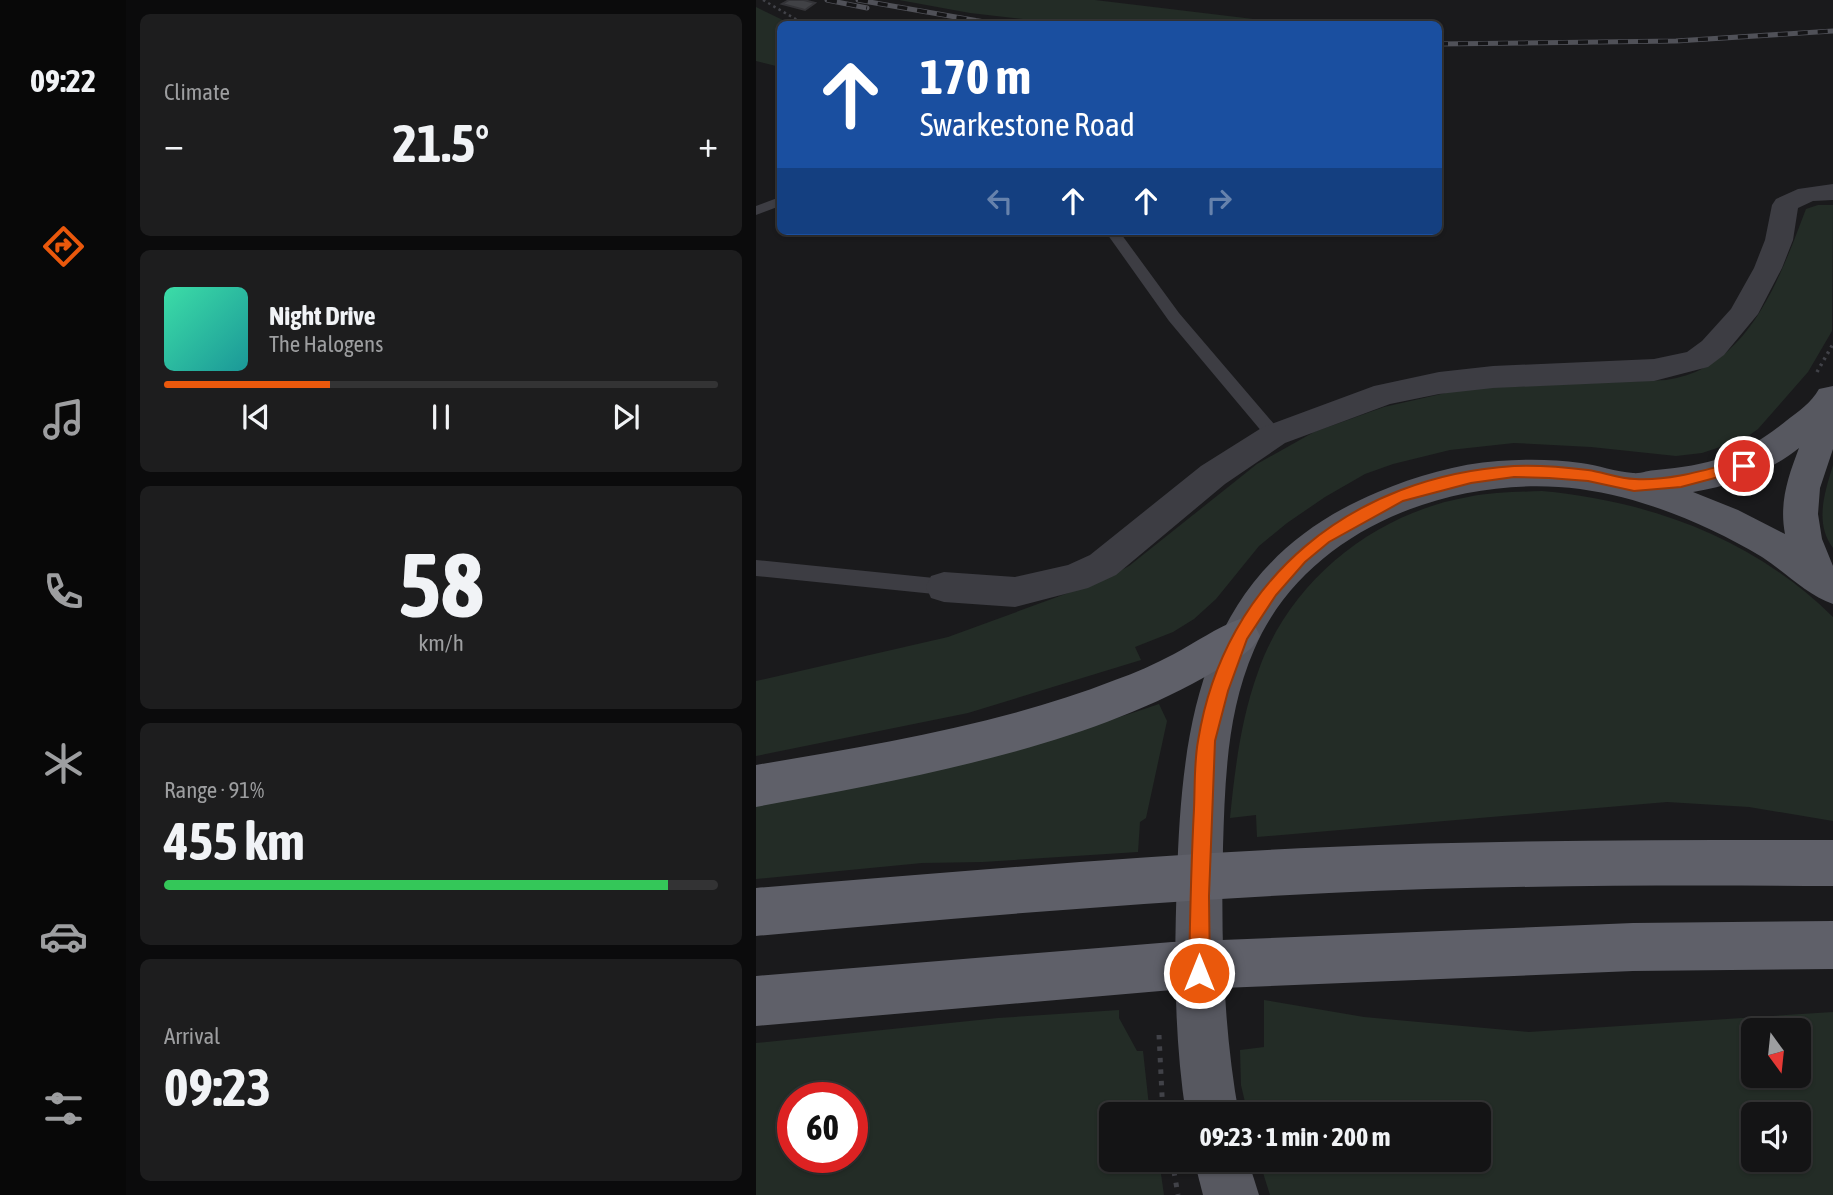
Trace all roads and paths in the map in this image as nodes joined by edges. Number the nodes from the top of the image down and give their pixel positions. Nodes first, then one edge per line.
1 (763, 0) edge
2 (799, 21) edge
3 (1833, 192) edge
4 (777, 202) edge
5 (756, 211) edge
6 (1115, 235) edge
7 (1833, 344) edge
8 (1824, 392) edge
9 (1274, 435) junction
10 (1634, 485) junction
11 (756, 568) edge
12 (1826, 582) edge
13 (944, 587) joint
14 (1240, 636) junction
15 (756, 786) edge
16 (1833, 863) edge
17 (756, 912) edge
18 (1833, 945) edge
19 (756, 1000) edge
20 (1181, 1047) junction
21 (1166, 1102) edge
22 (1207, 1102) edge
23 (1174, 1172) edge
24 (1224, 1172) edge
25 (1178, 1195) edge
26 (1231, 1195) edge

1 - 2 path
3 - 9 street
4 - 5 lane
6 - 9 lane
7 - 8 path
8 - 10 main road
8 - 12 main road
9 - 13 street
10 - 12 main road
10 - 14 main road
11 - 13 lane
14 - 15 highway
14 - 20 main road
16 - 17 highway
18 - 19 highway
20 - 21 path
20 - 22 main road
23 - 25 path
24 - 26 main road

